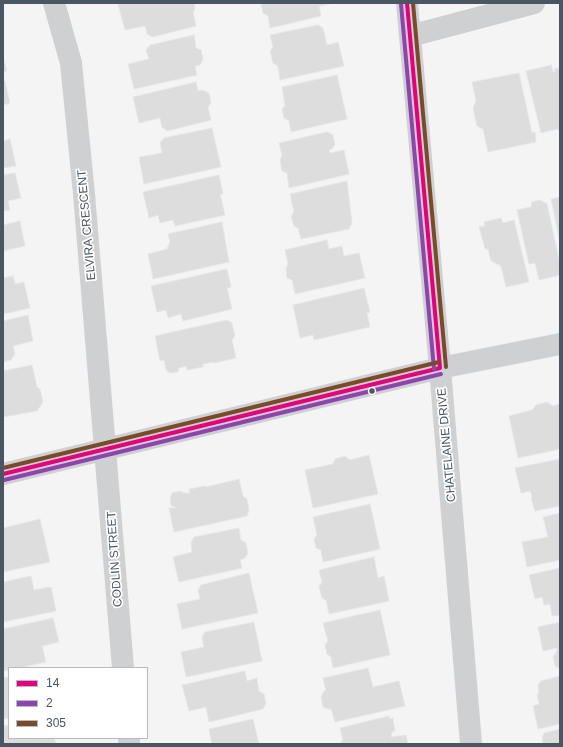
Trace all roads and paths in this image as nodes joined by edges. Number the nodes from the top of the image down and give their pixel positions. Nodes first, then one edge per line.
1 (54, 3) edge
2 (407, 3) edge
3 (534, 3) edge
4 (410, 36) junction
5 (560, 344) edge
6 (440, 368) junction
7 (106, 449) junction
8 (3, 474) edge
9 (123, 667) edge
10 (472, 744) edge

1 - 7 street, ELVIRA CRESCENT
2 - 4 street, CHATELAINE DRIVE
3 - 4 street
4 - 6 street, CHATELAINE DRIVE
5 - 6 street
6 - 7 street
6 - 10 street, CHATELAINE DRIVE
7 - 8 street
7 - 9 street, CODLIN STREET

